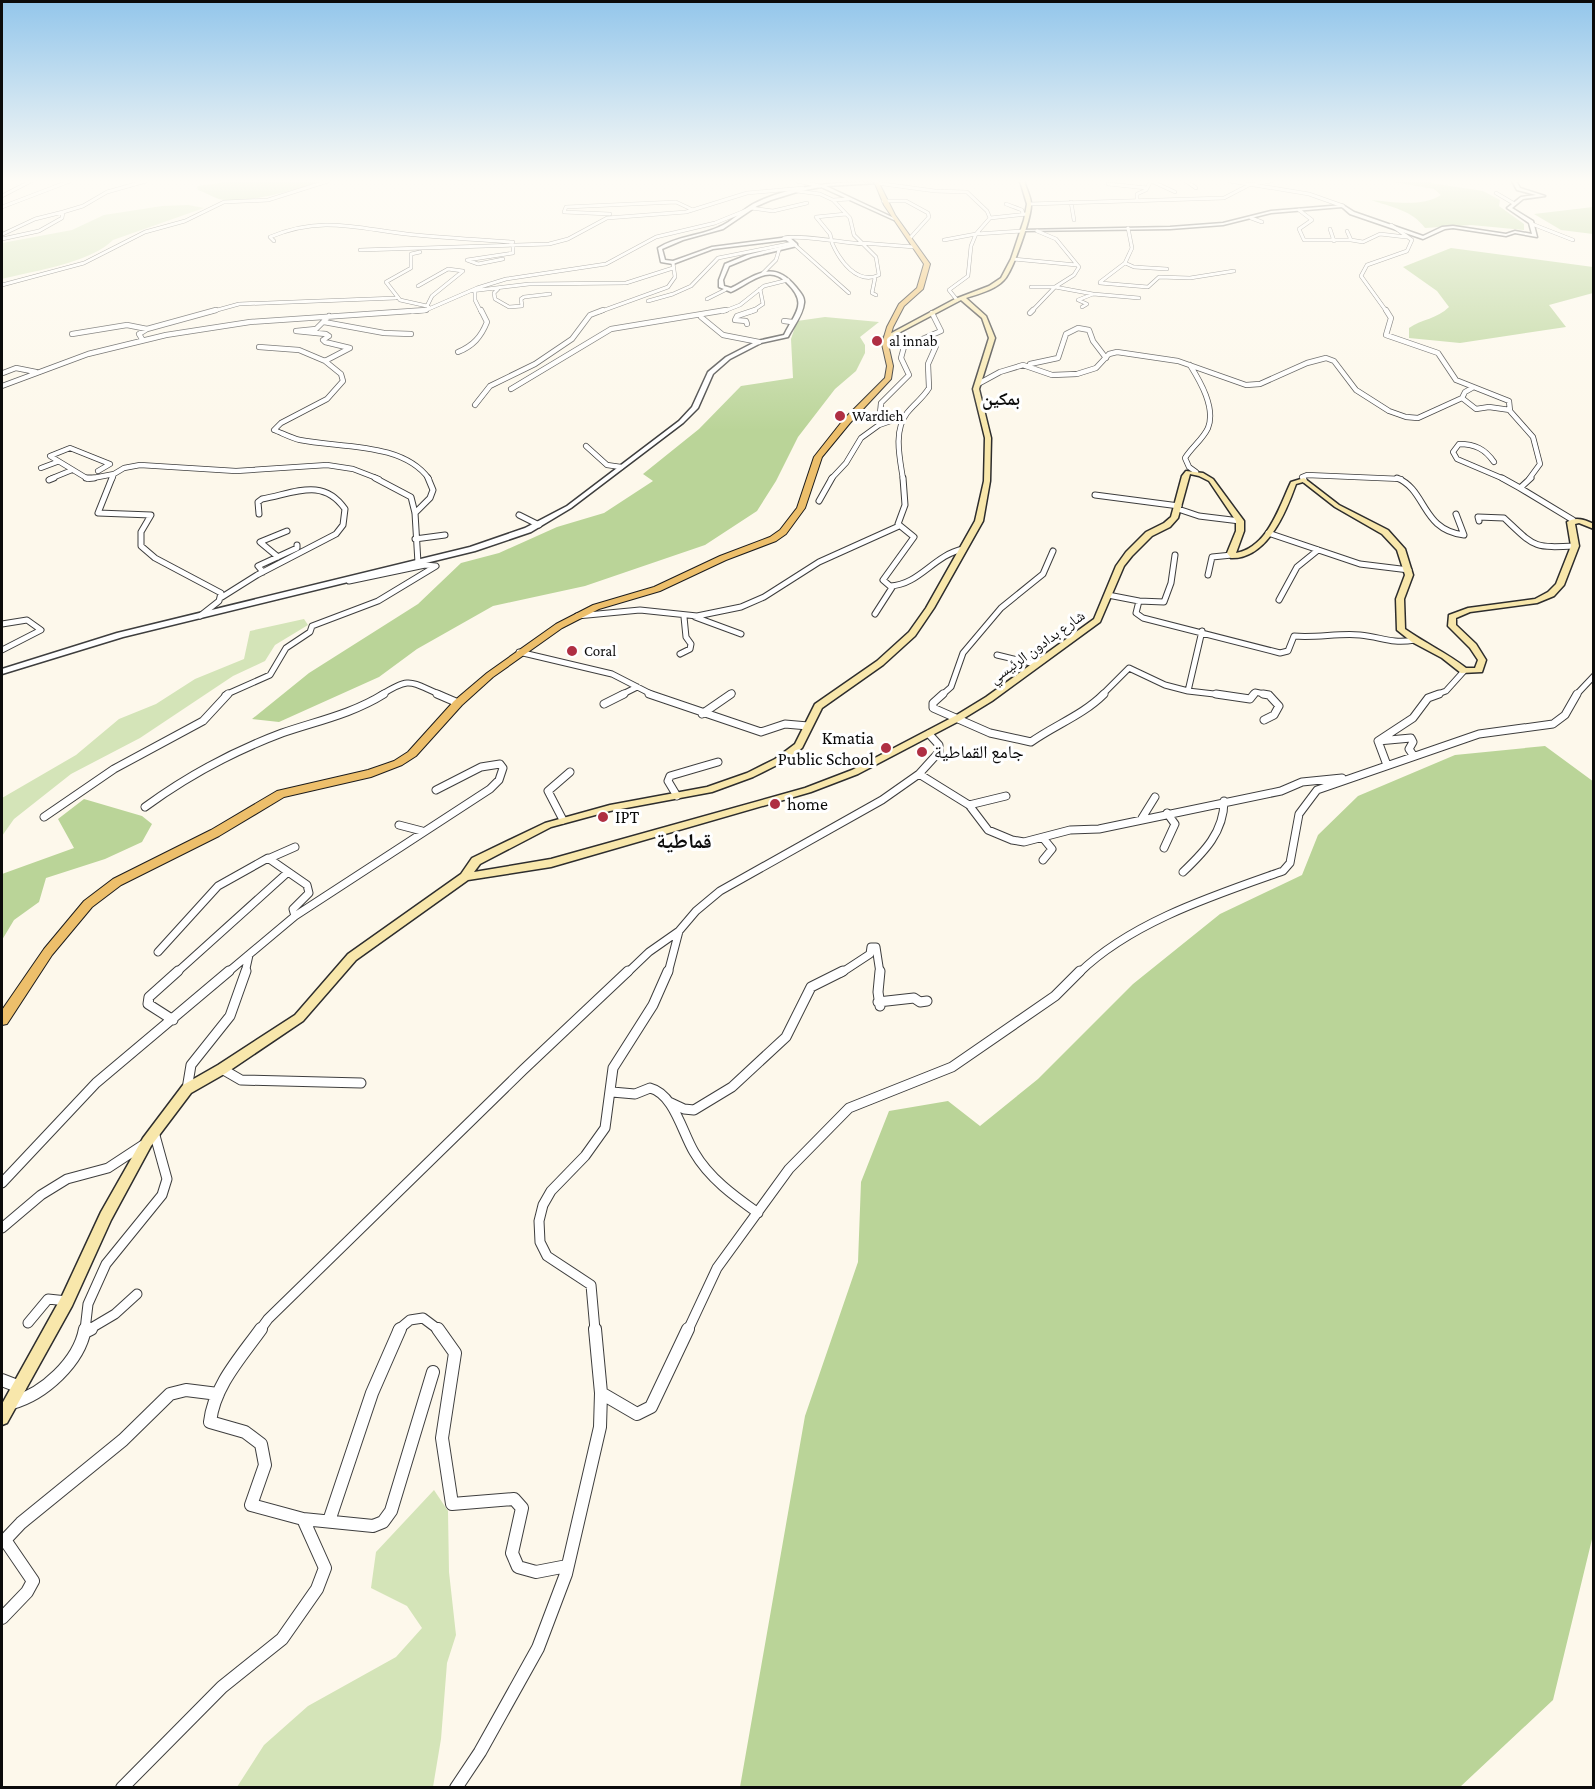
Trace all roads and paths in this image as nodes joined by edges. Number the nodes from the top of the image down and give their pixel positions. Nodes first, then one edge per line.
1 (78, 264) edge
2 (411, 264) edge
3 (601, 264) edge
4 (708, 264) edge
5 (728, 264) edge
6 (772, 264) edge
7 (817, 264) edge
8 (846, 264) edge
9 (878, 264) edge
10 (927, 264) edge
11 (972, 264) edge
12 (1010, 264) edge
13 (1048, 264) edge
14 (1070, 264) edge
15 (1124, 264) edge
16 (1126, 264) edge
17 (1370, 264) edge
18 (673, 265) joint
19 (1077, 265) joint
20 (1046, 268) dead end
21 (1167, 269) dead end
22 (1234, 271) dead end
23 (763, 273) junction
24 (875, 278) junction
25 (788, 280) junction
26 (1100, 283) junction
27 (2, 285) edge
28 (418, 286) dead end
29 (1031, 287) dead end
30 (1055, 287) junction
31 (498, 289) junction
32 (760, 289) junction
33 (725, 290) junction
34 (472, 292) junction
35 (849, 293) dead end
36 (550, 294) dead end
37 (1093, 294) junction
38 (876, 295) dead end
39 (396, 298) junction
40 (1139, 298) dead end
41 (707, 299) dead end
42 (959, 299) junction
43 (617, 306) junction
44 (428, 307) junction
45 (1082, 307) dead end
46 (932, 313) junction
47 (1030, 313) dead end
48 (328, 316) junction
49 (701, 317) junction
50 (324, 322) junction
51 (747, 324) dead end
52 (147, 329) junction
53 (72, 334) dead end
54 (411, 334) dead end
55 (887, 337) junction
56 (142, 339) junction
57 (927, 339) junction
58 (759, 342) junction
59 (259, 347) dead end
60 (458, 352) dead end
61 (1106, 358) junction
62 (324, 361) junction
63 (1023, 365) junction
64 (1190, 365) junction
65 (38, 372) junction
66 (3, 373) edge
67 (978, 384) junction
68 (2, 386) edge
69 (900, 386) junction
70 (1472, 388) junction
71 (511, 389) dead end
72 (879, 391) junction
73 (1462, 399) junction
74 (475, 405) dead end
75 (1510, 410) junction
76 (902, 417) junction
77 (879, 425) junction
78 (586, 446) dead end
79 (56, 461) junction
80 (1494, 462) dead end
81 (43, 466) dead end
82 (621, 467) junction
83 (72, 470) junction
84 (98, 471) dead end
85 (1196, 472) junction
86 (114, 474) junction
87 (49, 480) dead end
88 (1304, 480) junction
89 (1520, 488) junction
90 (1095, 495) dead end
91 (819, 501) dead end
92 (1178, 508) junction
93 (415, 513) junction
94 (260, 514) dead end
95 (1456, 514) dead end
96 (519, 515) dead end
97 (1574, 520) junction
98 (1240, 521) junction
99 (1479, 521) dead end
100 (538, 525) junction
101 (899, 526) junction
102 (1593, 527) edge
103 (286, 531) dead end
104 (1268, 533) junction
105 (445, 535) dead end
106 (415, 539) junction
107 (297, 545) dead end
108 (1575, 546) junction
109 (963, 549) junction
110 (269, 550) junction
111 (1318, 550) junction
112 (1053, 551) dead end
113 (263, 553) dead end
114 (1175, 555) dead end
115 (1232, 555) junction
116 (278, 556) junction
117 (418, 563) junction
118 (1409, 570) junction
119 (263, 572) junction
120 (1208, 575) dead end
121 (349, 581) junction
122 (893, 586) junction
123 (1108, 594) junction
124 (222, 597) junction
125 (1279, 600) dead end
126 (1139, 601) junction
127 (875, 614) dead end
128 (200, 616) junction
129 (577, 616) junction
130 (693, 616) junction
131 (684, 617) junction
132 (2, 624) edge
133 (1202, 631) junction
134 (741, 634) dead end
135 (1414, 640) junction
136 (2, 650) edge
137 (519, 652) junction
138 (680, 654) dead end
139 (997, 655) dead end
140 (1035, 664) junction
141 (1464, 671) junction
142 (2, 672) edge
143 (1593, 676) edge
144 (637, 687) junction
145 (1188, 691) junction
146 (732, 693) dead end
147 (458, 703) junction
148 (604, 704) dead end
149 (702, 714) junction
150 (958, 718) junction
151 (1264, 720) dead end
152 (808, 726) junction
153 (929, 734) junction
154 (1378, 741) junction
155 (1413, 755) junction
156 (718, 762) dead end
157 (1387, 765) junction
158 (570, 772) dead end
159 (919, 774) junction
160 (1352, 777) junction
161 (436, 790) dead end
162 (677, 796) junction
163 (1006, 796) dead end
164 (1155, 797) dead end
165 (1224, 801) junction
166 (969, 804) junction
167 (145, 807) dead end
168 (1167, 813) junction
169 (44, 817) dead end
170 (1143, 818) junction
171 (563, 820) junction
172 (399, 825) dead end
173 (422, 831) junction
174 (1043, 838) junction
175 (295, 847) dead end
176 (1164, 848) dead end
177 (268, 858) junction
178 (1043, 860) dead end
179 (1183, 872) dead end
180 (287, 873) junction
181 (465, 877) junction
182 (295, 915) junction
183 (679, 931) junction
184 (158, 952) dead end
185 (249, 955) junction
186 (927, 1001) dead end
187 (2, 1020) edge
188 (173, 1020) junction
189 (222, 1070) junction
190 (361, 1083) dead end
191 (187, 1089) junction
192 (612, 1092) junction
193 (669, 1101) junction
194 (150, 1137) junction
195 (2, 1183) edge
196 (758, 1213) junction
197 (2, 1228) edge
198 (137, 1294) dead end
199 (67, 1301) junction
200 (28, 1323) dead end
201 (84, 1332) junction
202 (433, 1372) dead end
203 (2, 1380) edge
204 (20, 1387) junction
205 (601, 1393) junction
206 (218, 1394) junction
207 (12, 1403) junction
208 (2, 1418) edge
209 (303, 1519) junction
210 (329, 1521) junction
211 (567, 1566) junction
212 (2, 1618) edge
213 (122, 1788) edge
214 (456, 1788) edge

1 - 27 street
2 - 39 street
3 - 34 street
4 - 43 street
5 - 33 street
6 - 23 street
7 - 35 street
8 - 24 street
9 - 24 street
10 - 55 main road
11 - 42 street
12 - 42 main road
13 - 20 street
14 - 19 street
15 - 26 street
16 - 21 street
17 - 70 street
18 - 31 street
18 - 43 street
19 - 30 street
22 - 26 street
23 - 25 street
23 - 33 street
24 - 38 street
25 - 32 street
25 - 58 street
26 - 37 street
28 - 44 street
29 - 30 street
30 - 37 street
30 - 47 street
31 - 34 street
31 - 36 street
32 - 49 street
32 - 51 street
33 - 41 street
34 - 44 street
34 - 60 street
37 - 40 street
37 - 45 street
39 - 44 street
39 - 52 street
42 - 46 main road
42 - 67 main road
43 - 74 street
44 - 48 street
46 - 55 main road
46 - 57 street
48 - 50 street
48 - 56 street
49 - 58 street
49 - 71 street
50 - 54 street
50 - 62 street
52 - 53 street
52 - 56 street
55 - 72 main road
56 - 65 street
57 - 69 street
57 - 76 street
58 - 82 street
59 - 62 street
61 - 63 street
61 - 63 street
61 - 64 street
62 - 93 street
63 - 67 street
64 - 73 street
64 - 85 street
65 - 66 street
65 - 68 street
67 - 109 main road
69 - 72 street
69 - 77 street
70 - 73 street
70 - 75 street
72 - 129 main road
73 - 75 street
75 - 89 street
76 - 77 street
76 - 101 street
77 - 91 street
78 - 82 street
79 - 81 street
79 - 83 street
79 - 84 street
80 - 89 street
82 - 100 street
83 - 86 street
83 - 87 street
85 - 92 main road
85 - 98 main road
86 - 93 street
86 - 124 street
88 - 95 street
88 - 104 main road
88 - 118 main road
89 - 97 street
90 - 92 street
92 - 98 street
92 - 123 main road, شارع بدادون الرئيسي
93 - 106 street
94 - 119 street
96 - 100 street
97 - 102 main road
97 - 108 main road
98 - 115 main road
99 - 108 street
100 - 117 street
101 - 122 street
101 - 130 street
103 - 110 street
104 - 111 street
104 - 115 main road
105 - 106 street
106 - 117 street
107 - 116 street
108 - 141 main road
109 - 122 street
109 - 152 main road
110 - 113 street
110 - 116 street
111 - 118 street
111 - 125 street
112 - 150 street
114 - 126 street
115 - 120 street
116 - 119 street
117 - 121 street
118 - 135 main road
119 - 124 street
121 - 128 street
121 - 169 street
122 - 127 street
123 - 126 street
123 - 140 main road, شارع بدادون الرئيسي
124 - 128 street
126 - 133 street
128 - 142 street
129 - 131 street
129 - 137 main road
130 - 131 street
130 - 134 street
131 - 138 street
132 - 136 street
133 - 135 street
133 - 145 street
135 - 141 main road
137 - 144 street
137 - 147 main road
139 - 140 street
140 - 150 main road, شارع بدادون الرئيسي
141 - 154 street
143 - 155 street
144 - 148 street
144 - 149 street
145 - 150 street
145 - 151 street
146 - 149 street
147 - 167 street
147 - 187 main road
149 - 152 street
150 - 153 main road, شارع بدادون الرئيسي
152 - 162 main road
153 - 159 street
153 - 181 main road, شارع بدادون الرئيسي
154 - 155 street
154 - 157 street
155 - 157 street
156 - 162 street
157 - 160 street
158 - 171 street
159 - 166 street
159 - 183 street
160 - 165 street
160 - 196 street
161 - 173 street
162 - 171 main road
163 - 166 street
164 - 170 street
165 - 168 street
165 - 179 street
166 - 174 street
168 - 170 street
168 - 176 street
170 - 174 street
171 - 181 main road
172 - 173 street
173 - 182 street
174 - 178 street
175 - 177 street
177 - 180 street
177 - 184 street
180 - 182 street
180 - 188 street
181 - 189 main road
182 - 185 street
183 - 192 street
183 - 206 street
185 - 188 street
185 - 191 street
186 - 193 street
188 - 195 street
189 - 190 street
189 - 191 main road
191 - 194 main road
192 - 193 street
192 - 205 street
193 - 196 street
194 - 197 street
194 - 199 main road
194 - 201 street
196 - 205 street
198 - 201 street
199 - 200 street
199 - 204 main road
201 - 207 street
202 - 210 street
203 - 204 street
204 - 207 main road
205 - 211 street
206 - 209 street
206 - 212 street
207 - 208 main road
209 - 210 street
209 - 213 street
210 - 211 street
211 - 214 street

